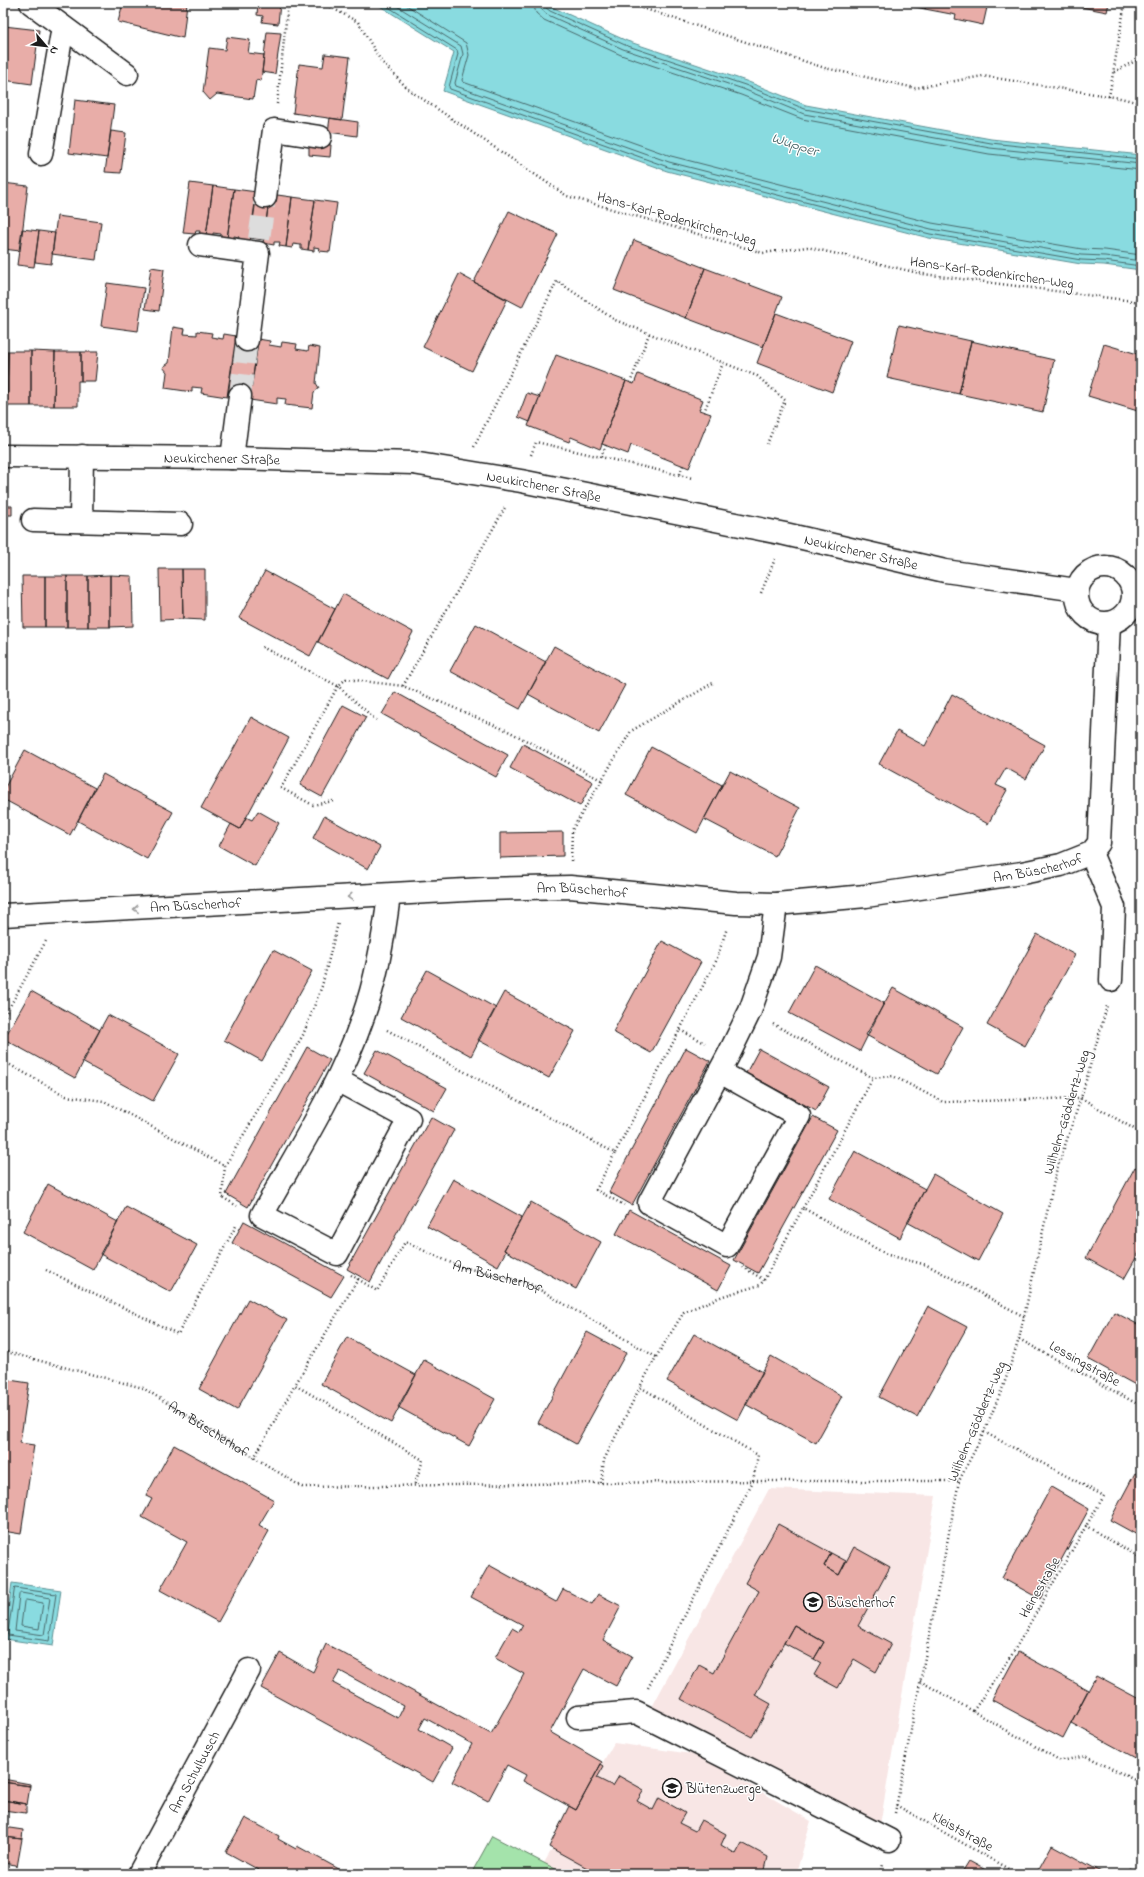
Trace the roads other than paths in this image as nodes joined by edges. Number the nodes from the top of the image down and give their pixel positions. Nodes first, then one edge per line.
1 (31, 3) edge
2 (63, 26) junction
3 (127, 74) dead end
4 (320, 137) dead end
5 (41, 154) dead end
6 (265, 197) tunnel mouth
7 (200, 245) dead end
8 (247, 340) tunnel mouth
9 (240, 396) tunnel mouth
10 (3, 456) edge
11 (82, 456) junction
12 (232, 458) junction
13 (33, 520) dead end
14 (81, 521) junction
15 (181, 524) dead end
16 (1077, 590) junction
17 (1137, 597) edge
18 (1109, 623) junction
19 (1091, 853) junction
20 (389, 895) junction
21 (776, 904) junction
22 (3, 915) edge
23 (1111, 980) road end
24 (720, 1072) junction
25 (337, 1080) junction
26 (249, 1670) dead end
27 (578, 1717) dead end
28 (888, 1840) dead end
29 (139, 1874) edge

1 - 2 street
2 - 3 street
2 - 5 street
4 - 6 street
7 - 8 street
9 - 12 street
10 - 11 street, Neukirchener Straße
11 - 12 street, Neukirchener Straße
11 - 14 street
12 - 16 street, Neukirchener Straße
13 - 14 street
14 - 15 street
16 - 17 street
16 - 18 street
17 - 18 street
18 - 19 street, Am Büscherhof
19 - 21 street, Am Büscherhof
19 - 23 street
20 - 21 street, Am Büscherhof
20 -> 22 street, Am Büscherhof
20 - 25 street
21 - 24 street
24 - 24 street
25 - 25 street
26 - 29 street, Am Schulbusch
27 - 28 street

